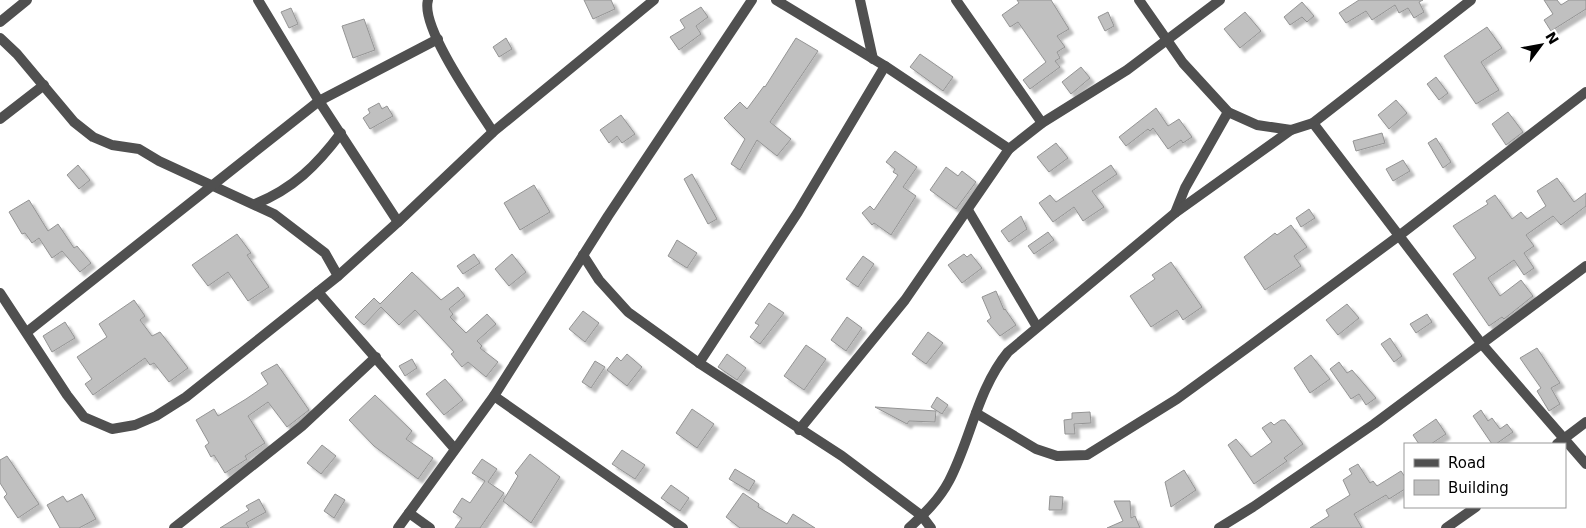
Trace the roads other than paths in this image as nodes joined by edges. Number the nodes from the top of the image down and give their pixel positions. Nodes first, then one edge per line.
1 (27, 0) edge
2 (258, 0) edge
3 (428, 0) edge
4 (654, 0) edge
5 (752, 0) edge
6 (776, 0) edge
7 (860, 0) edge
8 (956, 0) edge
9 (1139, 0) edge
10 (1220, 0) edge
11 (1471, 0) edge
12 (0, 22) edge
13 (0, 38) edge
14 (438, 40) junction
15 (1167, 41) junction
16 (874, 59) junction
17 (885, 66) junction
18 (44, 85) junction
19 (1586, 92) edge
20 (319, 102) junction
21 (1228, 112) junction
22 (0, 119) edge
23 (1042, 123) junction
24 (1313, 123) junction
25 (1291, 130) junction
26 (493, 132) junction
27 (341, 133) junction
28 (1009, 149) junction
29 (213, 185) junction
30 (255, 204) junction
31 (968, 210) junction
32 (1174, 213) junction
33 (398, 222) junction
34 (1400, 235) junction
35 (583, 255) junction
36 (1586, 266) edge
37 (338, 276) junction
38 (318, 292) junction
39 (0, 293) edge
40 (1037, 327) junction
41 (27, 332) junction
42 (1481, 343) junction
43 (376, 357) junction
44 (698, 363) junction
45 (494, 396) junction
46 (976, 413) junction
47 (1586, 422) edge
48 (799, 430) junction
49 (1561, 441) edge
50 (1566, 446) edge
51 (454, 448) junction
52 (1586, 464) edge
53 (1475, 508) edge
54 (409, 513) junction
55 (922, 516) junction
56 (174, 528) edge
57 (398, 528) edge
58 (430, 528) edge
59 (683, 528) edge
60 (909, 528) edge
61 (931, 528) edge
62 (1219, 528) edge
63 (1446, 528) edge

1 - 12 street
2 - 20 street
3 - 14 street
4 - 26 street
5 - 35 street
6 - 16 street
7 - 16 street
8 - 23 street
9 - 15 street
10 - 15 street
11 - 24 street
13 - 18 street
14 - 20 street
14 - 26 street
15 - 21 street
15 - 23 street
16 - 17 street
17 - 28 street
17 - 44 street
18 - 22 street
18 - 29 street
19 - 34 street
20 - 27 street
20 - 29 street
21 - 25 street
21 - 32 street
23 - 28 street
24 - 25 street
24 - 34 street
25 - 32 street
26 - 33 street
27 - 30 street
27 - 33 street
28 - 31 street
29 - 30 street
29 - 41 street
30 - 37 street
31 - 40 street
31 - 48 street
32 - 40 street
33 - 37 street
34 - 42 street
34 - 46 street
35 - 44 street
35 - 45 street
36 - 42 street
37 - 38 street
38 - 41 street
38 - 43 street
39 - 41 street
40 - 46 street
42 - 49 street
42 - 62 street
43 - 51 street
43 - 56 street
44 - 48 street
45 - 51 street
45 - 59 street
46 - 55 street
47 - 49 street
48 - 55 street
50 - 52 street
51 - 54 street
53 - 63 street
54 - 57 street
54 - 58 street
55 - 60 street
55 - 61 street

